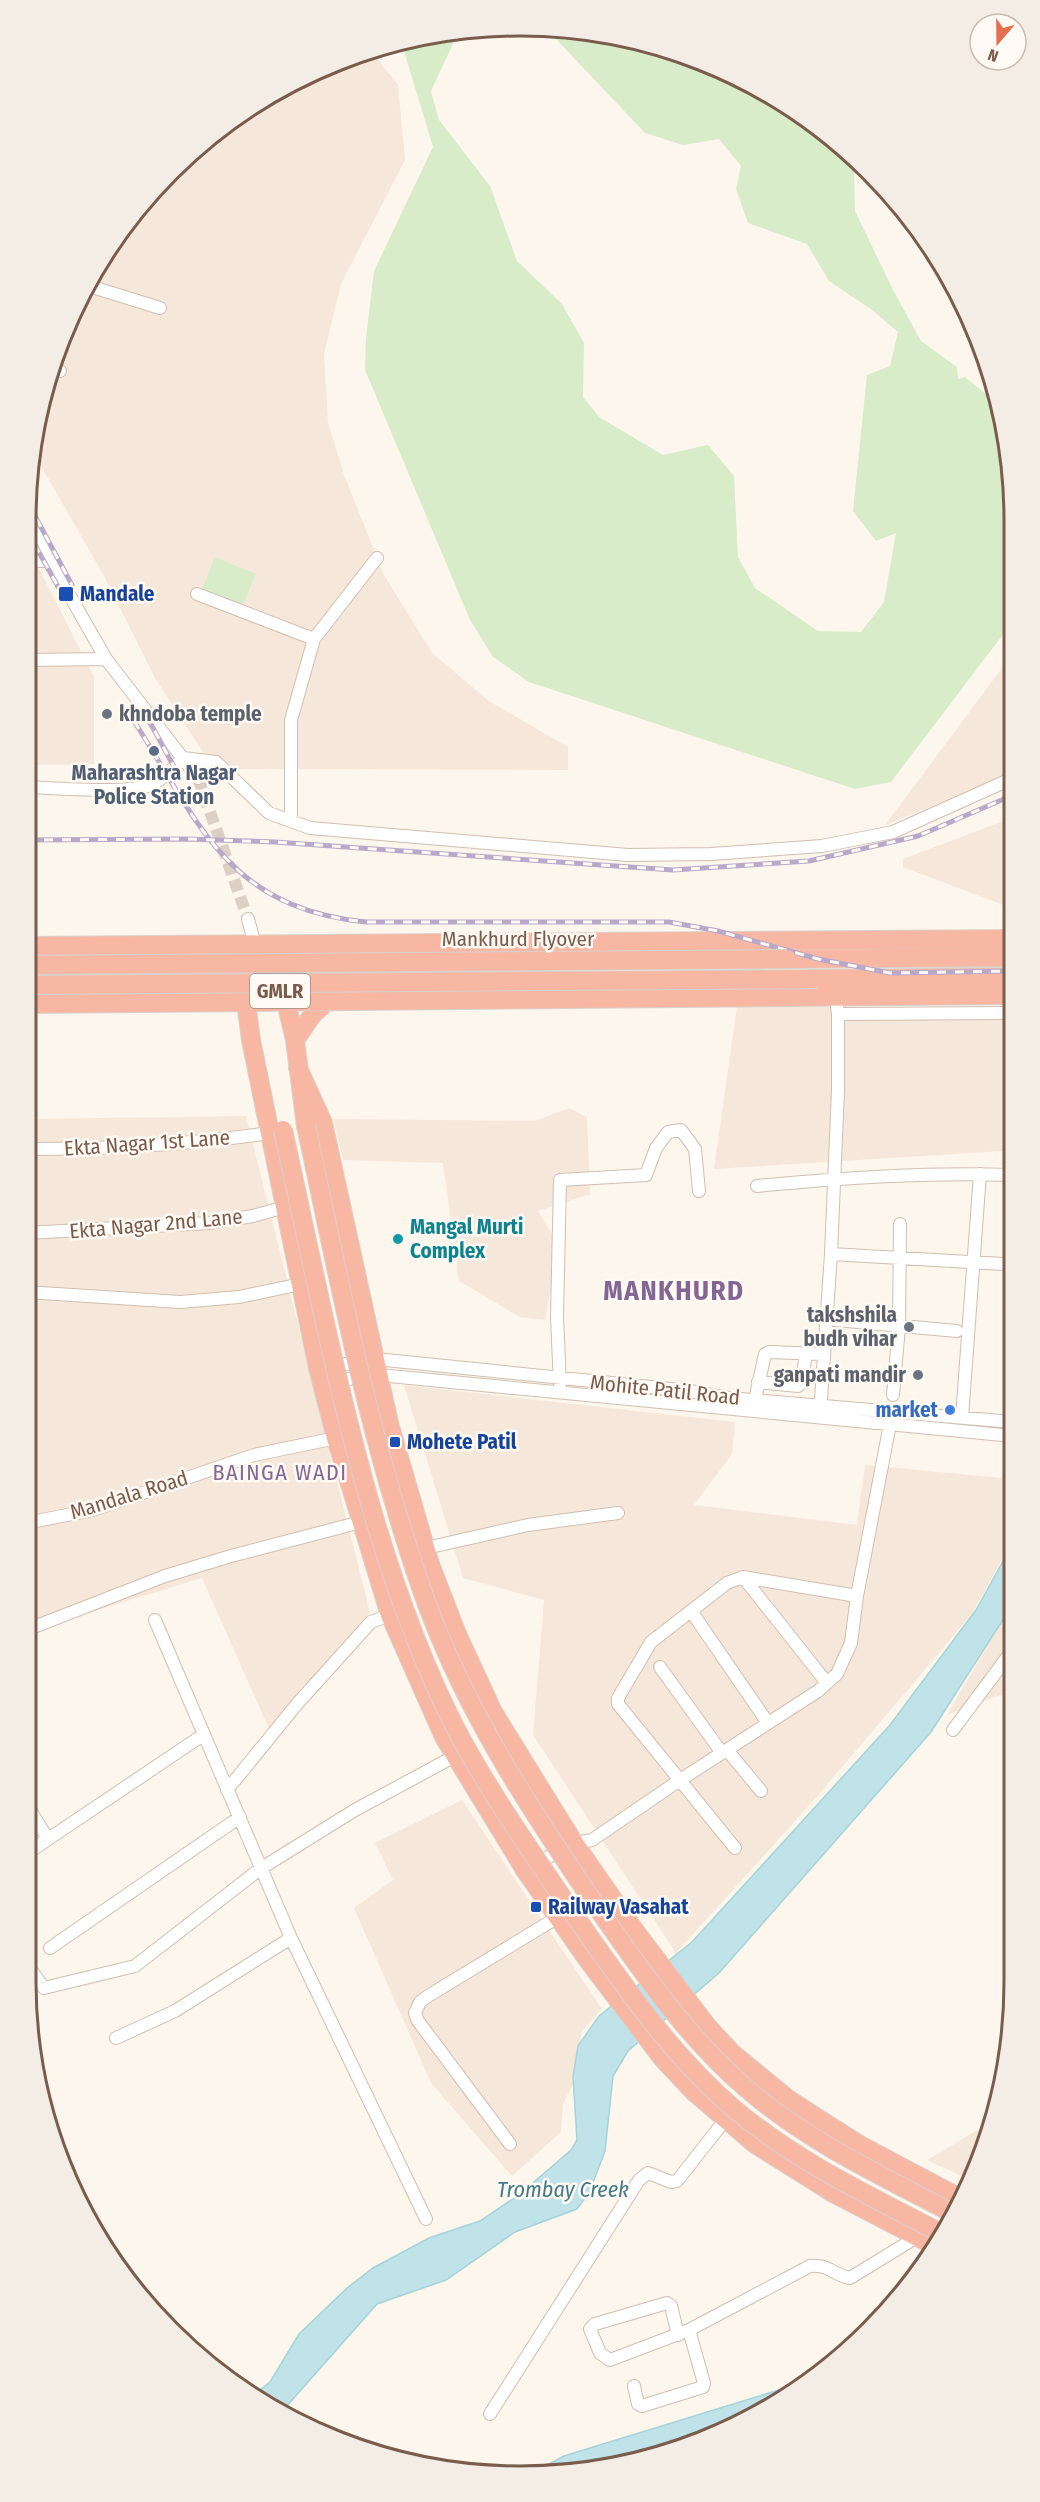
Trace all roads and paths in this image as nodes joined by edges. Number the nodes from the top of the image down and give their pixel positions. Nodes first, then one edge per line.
1 (96, 288) edge
2 (160, 308) dead end
3 (36, 534) edge
4 (377, 558) dead end
5 (36, 561) edge
6 (50, 561) junction
7 (197, 594) dead end
8 (314, 639) junction
9 (106, 659) junction
10 (36, 660) edge
11 (183, 758) junction
12 (198, 778) tunnel mouth
13 (1004, 782) edge
14 (36, 787) edge
15 (291, 821) junction
16 (248, 919) tunnel mouth
17 (1004, 939) edge
18 (255, 945) junction
19 (36, 946) edge
20 (1004, 957) edge
21 (36, 965) edge
22 (1004, 977) edge
23 (873, 978) junction
24 (36, 985) edge
25 (1004, 996) edge
26 (816, 997) junction
27 (328, 1001) junction
28 (246, 1002) junction
29 (286, 1002) junction
30 (36, 1004) edge
31 (837, 1005) junction
32 (1004, 1013) edge
33 (295, 1040) junction
34 (298, 1068) junction
35 (276, 1132) junction
36 (36, 1149) edge
37 (980, 1174) junction
38 (1004, 1175) edge
39 (833, 1178) junction
40 (757, 1186) dead end
41 (699, 1191) dead end
42 (285, 1207) junction
43 (900, 1224) dead end
44 (36, 1232) edge
45 (831, 1254) junction
46 (900, 1258) junction
47 (974, 1263) junction
48 (1004, 1264) dead end
49 (301, 1284) junction
50 (36, 1294) edge
51 (825, 1319) junction
52 (899, 1327) junction
53 (957, 1331) dead end
54 (806, 1353) junction
55 (823, 1354) junction
56 (378, 1367) junction
57 (320, 1375) junction
58 (560, 1378) junction
59 (758, 1382) junction
60 (632, 1387) junction
61 (559, 1393) junction
62 (893, 1395) dead end
63 (630, 1400) junction
64 (755, 1400) junction
65 (737, 1405) junction
66 (820, 1412) junction
67 (892, 1412) junction
68 (962, 1417) junction
69 (1004, 1421) edge
70 (890, 1425) junction
71 (1004, 1435) edge
72 (336, 1438) junction
73 (618, 1513) dead end
74 (36, 1521) edge
75 (361, 1522) junction
76 (426, 1548) junction
77 (743, 1577) junction
78 (857, 1596) junction
79 (691, 1611) junction
80 (390, 1615) junction
81 (155, 1620) dead end
82 (36, 1626) edge
83 (1004, 1661) edge
84 (660, 1667) dead end
85 (827, 1683) junction
86 (768, 1723) junction
87 (953, 1730) dead end
88 (203, 1735) junction
89 (724, 1751) junction
90 (455, 1756) junction
91 (680, 1780) junction
92 (227, 1790) junction
93 (761, 1791) dead end
94 (240, 1817) junction
95 (36, 1820) edge
96 (48, 1839) junction
97 (574, 1843) junction
98 (36, 1847) edge
99 (735, 1848) dead end
100 (525, 1870) junction
101 (262, 1872) junction
102 (558, 1917) junction
103 (291, 1938) junction
104 (50, 1948) dead end
105 (36, 1977) edge
106 (116, 2038) dead end
107 (725, 2120) junction
108 (510, 2144) dead end
109 (860, 2145) junction
110 (833, 2193) junction
111 (954, 2195) edge
112 (946, 2210) edge
113 (426, 2219) dead end
114 (935, 2230) edge
115 (925, 2241) edge
116 (684, 2332) junction
117 (634, 2385) dead end
118 (490, 2414) dead end

1 - 2 street
3 - 6 street
4 - 8 street
5 - 6 street
6 - 9 street
7 - 8 street
8 - 15 street
9 - 10 street
9 - 11 street
11 - 12 street
11 - 14 street
11 - 15 street
13 - 15 street
16 - 18 street
17 - 18 highway
18 - 19 highway
18 - 28 highway, GMLR
18 - 29 highway, GMLR
20 - 21 highway, Mankhurd Flyover, bridge
22 - 23 highway, Mankhurd Flyover
23 - 24 highway, Mankhurd Flyover, bridge
23 - 26 highway
25 - 31 highway
26 - 27 highway
26 - 31 highway
27 - 29 highway
27 - 33 highway
28 - 29 highway
28 - 30 highway
28 - 35 highway, GMLR
29 - 33 highway, GMLR
31 - 32 street
31 - 39 street
33 - 34 highway, GMLR
34 - 56 highway
34 - 112 highway, GMLR, bridge
35 - 36 street, Ekta Nagar 1st Lane
35 - 42 highway
35 - 114 highway, bridge
37 - 38 street
37 - 39 street
37 - 47 street
39 - 40 street
39 - 45 street
41 - 58 street
42 - 44 street, Ekta Nagar 2nd Lane
42 - 49 highway
43 - 46 street
45 - 46 street
45 - 51 street
46 - 47 street
46 - 52 street
47 - 48 street
47 - 68 street
49 - 50 street
49 - 57 highway
51 - 52 street
51 - 55 street
52 - 53 street
52 - 62 street
54 - 55 street
54 - 59 street
54 - 59 street
55 - 66 street
56 - 57 street, Mohite Patil Road
56 - 58 street, Mohite Patil Road
56 - 61 street
56 - 76 highway
57 - 72 highway
58 - 60 street, Mohite Patil Road
58 - 61 street
59 - 64 street
60 - 63 street
60 - 65 street, Mohite Patil Road
61 - 63 street
63 - 65 street
64 - 65 street, Mohite Patil Road
64 - 66 street, Mohite Patil Road
65 - 66 street
66 - 67 street, Mohite Patil Road
66 - 70 street
67 - 68 street, Mohite Patil Road
67 - 70 street
68 - 69 street, Mohite Patil Road
70 - 71 street
70 - 78 street
72 - 74 street, Mandala Road
72 - 75 highway
73 - 76 street
75 - 80 highway
75 - 82 street
76 - 97 highway
77 - 78 street
77 - 79 street
77 - 85 street
78 - 85 street
79 - 86 street
79 - 91 street
80 - 90 highway
80 - 92 street
81 - 88 street
83 - 87 street
84 - 89 street
85 - 86 street
86 - 89 street
88 - 92 street
88 - 96 street
89 - 91 street
89 - 93 street
90 - 100 highway
90 - 101 street
91 - 97 street
91 - 99 street
92 - 94 street
94 - 101 street
94 - 104 street
95 - 96 street
96 - 98 street
97 - 100 street
97 - 109 highway
100 - 102 highway
101 - 103 street
101 - 105 street
102 - 107 highway
102 - 108 street
103 - 106 street
103 - 113 street
107 - 110 highway
107 - 118 street
109 - 110 highway
109 - 111 highway
110 - 115 highway
115 - 116 street
116 - 116 street
116 - 117 street

